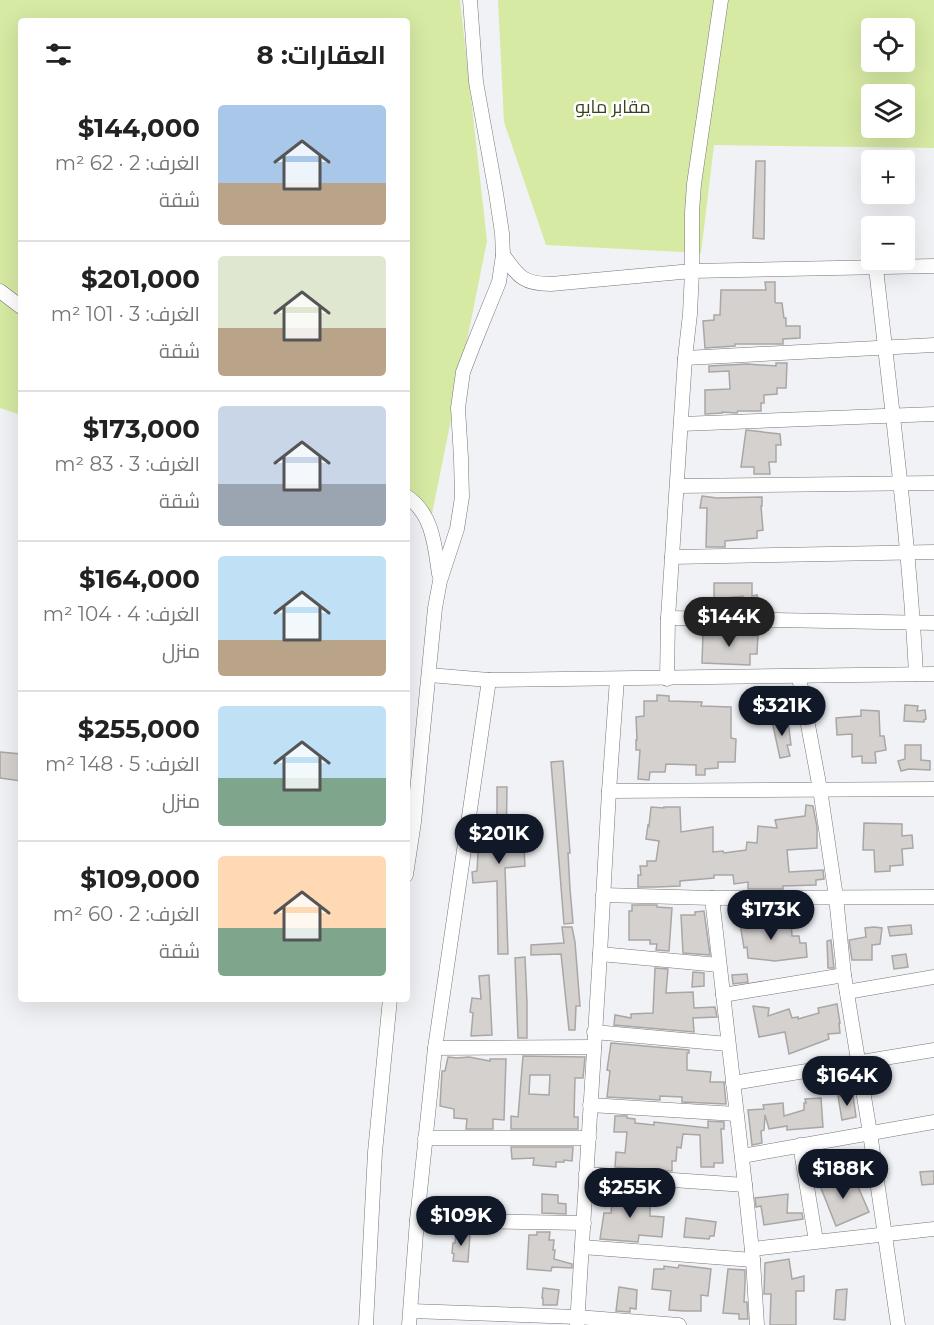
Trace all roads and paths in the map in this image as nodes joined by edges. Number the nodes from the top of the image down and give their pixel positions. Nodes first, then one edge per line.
1 (470, 0) edge
2 (721, 0) edge
3 (503, 255) junction
4 (915, 266) edge
5 (934, 266) edge
6 (861, 267) edge
7 (876, 270) edge
8 (692, 271) junction
9 (0, 291) edge
10 (18, 305) edge
11 (934, 345) edge
12 (885, 347) junction
13 (685, 358) junction
14 (934, 414) edge
15 (892, 416) junction
16 (681, 424) junction
17 (934, 483) edge
18 (900, 484) junction
19 (677, 486) junction
20 (410, 500) edge
21 (907, 552) junction
22 (934, 552) edge
23 (672, 557) junction
24 (440, 581) junction
25 (668, 618) junction
26 (913, 622) junction
27 (934, 623) edge
28 (916, 674) junction
29 (429, 675) junction
30 (934, 675) edge
31 (799, 677) junction
32 (617, 679) junction
33 (667, 679) junction
34 (489, 680) junction
35 (820, 789) junction
36 (934, 789) edge
37 (609, 791) junction
38 (410, 848) edge
39 (603, 895) junction
40 (836, 897) junction
41 (934, 897) edge
42 (712, 898) junction
43 (600, 954) junction
44 (719, 965) junction
45 (844, 975) junction
46 (934, 977) edge
47 (847, 992) junction
48 (723, 995) junction
49 (390, 1002) edge
50 (594, 1032) junction
51 (728, 1044) junction
52 (594, 1047) junction
53 (435, 1048) junction
54 (934, 1050) edge
55 (857, 1062) junction
56 (733, 1083) junction
57 (590, 1105) junction
58 (736, 1114) junction
59 (934, 1122) edge
60 (870, 1133) junction
61 (425, 1138) junction
62 (589, 1138) junction
63 (800, 1145) junction
64 (742, 1156) junction
65 (586, 1174) junction
66 (746, 1185) junction
67 (417, 1220) junction
68 (584, 1223) junction
69 (934, 1229) edge
70 (885, 1234) junction
71 (816, 1241) junction
72 (582, 1247) junction
73 (752, 1255) junction
74 (410, 1318) edge
75 (577, 1321) edge
76 (366, 1325) edge
77 (679, 1325) edge
78 (757, 1325) edge
79 (898, 1325) edge

1 - 3 street
2 - 8 street
3 - 8 street
3 - 24 street
4 - 5 street
6 - 8 street
7 - 12 street
8 - 13 street
9 - 10 street
11 - 12 street
12 - 13 street
12 - 15 street
13 - 16 street
14 - 15 street
15 - 16 street
15 - 18 street
16 - 19 street
17 - 18 street
18 - 19 street
18 - 21 street
19 - 23 street
20 - 24 street
21 - 22 street
21 - 23 street
21 - 26 street
23 - 25 street
24 - 29 street
25 - 26 street
25 - 33 street
26 - 27 street
26 - 28 street
28 - 30 street
28 - 31 street
29 - 34 street
29 - 38 street
31 - 33 street
31 - 35 street
32 - 33 street
32 - 34 street
32 - 37 street
34 - 53 street
35 - 36 street
35 - 37 street
35 - 40 street
37 - 39 street
39 - 42 street
39 - 43 street
40 - 41 street
40 - 42 street
40 - 45 street
42 - 44 street
43 - 44 street
43 - 50 street
44 - 48 street
45 - 47 street
45 - 48 street
46 - 47 street
47 - 55 street
48 - 51 street
49 - 76 street
50 - 51 street
50 - 52 street
51 - 56 street
52 - 53 street
52 - 57 street
53 - 61 street
54 - 55 street
55 - 56 street
55 - 60 street
56 - 58 street
57 - 58 street
57 - 62 street
58 - 64 street
59 - 60 street
60 - 63 street
60 - 70 street
61 - 62 street
61 - 67 street
62 - 65 street
63 - 64 street
63 - 71 street
64 - 66 street
65 - 66 street
65 - 68 street
66 - 73 street
67 - 68 street
67 - 74 street
68 - 72 street
69 - 70 street
70 - 71 street
70 - 79 street
71 - 73 street
72 - 73 street
72 - 75 street
73 - 78 street
74 - 75 street
75 - 77 street

